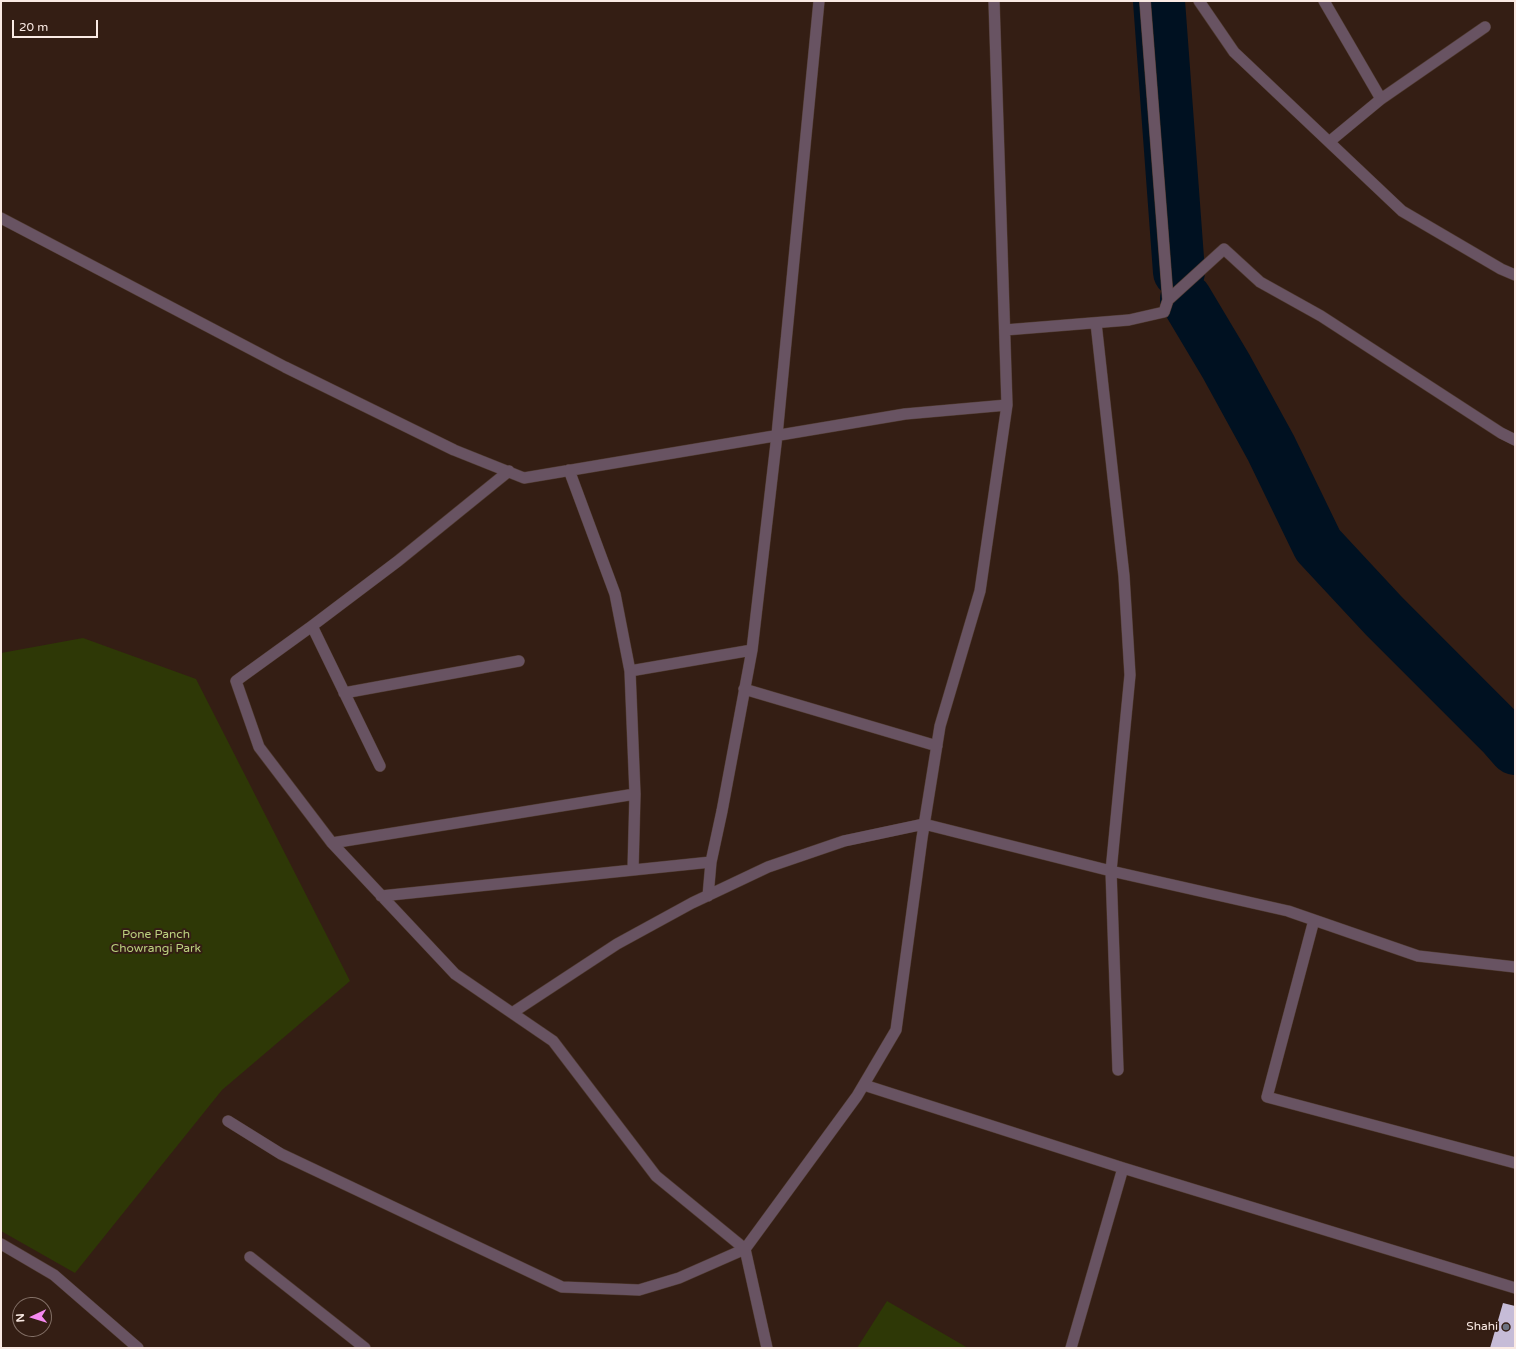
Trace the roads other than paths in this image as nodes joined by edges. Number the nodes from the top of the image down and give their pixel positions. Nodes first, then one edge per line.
1 (818, 1) edge
2 (994, 1) edge
3 (1145, 1) edge
4 (1199, 1) edge
5 (1324, 1) edge
6 (1485, 28) dead end
7 (1381, 99) junction
8 (1329, 142) junction
9 (1, 218) edge
10 (1515, 275) edge
11 (1168, 300) junction
12 (1096, 323) junction
13 (1005, 330) junction
14 (1007, 405) junction
15 (777, 435) junction
16 (1515, 440) edge
17 (569, 470) junction
18 (509, 471) junction
19 (312, 626) junction
20 (752, 650) junction
21 (519, 661) dead end
22 (630, 671) junction
23 (744, 690) junction
24 (344, 693) junction
25 (937, 746) junction
26 (380, 766) dead end
27 (635, 794) junction
28 (924, 824) junction
29 (332, 843) junction
30 (711, 862) junction
31 (633, 870) junction
32 (1111, 871) junction
33 (381, 896) junction
34 (708, 896) junction
35 (1314, 920) junction
36 (1515, 967) edge
37 (512, 1013) junction
38 (1118, 1070) dead end
39 (864, 1085) junction
40 (228, 1121) dead end
41 (1515, 1163) edge
42 (1124, 1168) junction
43 (1, 1244) edge
44 (745, 1249) junction
45 (250, 1257) dead end
46 (1515, 1288) edge
47 (138, 1348) edge
48 (365, 1348) edge
49 (767, 1348) edge
50 (1071, 1348) edge

1 - 15 street
2 - 13 street
3 - 11 street
4 - 8 street
5 - 7 street
6 - 7 street
7 - 8 street
8 - 10 street
9 - 18 street
11 - 12 street
11 - 16 street
12 - 13 street
12 - 32 street
13 - 14 street
14 - 15 street
14 - 25 street
15 - 17 street
15 - 20 street
17 - 18 street
17 - 22 street
18 - 19 street
19 - 24 street
19 - 29 street
20 - 22 street
20 - 23 street
21 - 24 street
22 - 27 street
23 - 25 street
23 - 30 street
24 - 26 street
25 - 28 street
27 - 29 street
27 - 31 street
28 - 32 street
28 - 34 street
28 - 39 street
29 - 33 street
30 - 31 street
30 - 34 street
31 - 33 street
32 - 35 street
32 - 38 street
33 - 37 street
34 - 37 street
35 - 36 street
35 - 41 street
37 - 44 street
39 - 42 street
39 - 44 street
40 - 44 street
42 - 46 street
42 - 50 street
43 - 47 street
44 - 49 street
45 - 48 street

